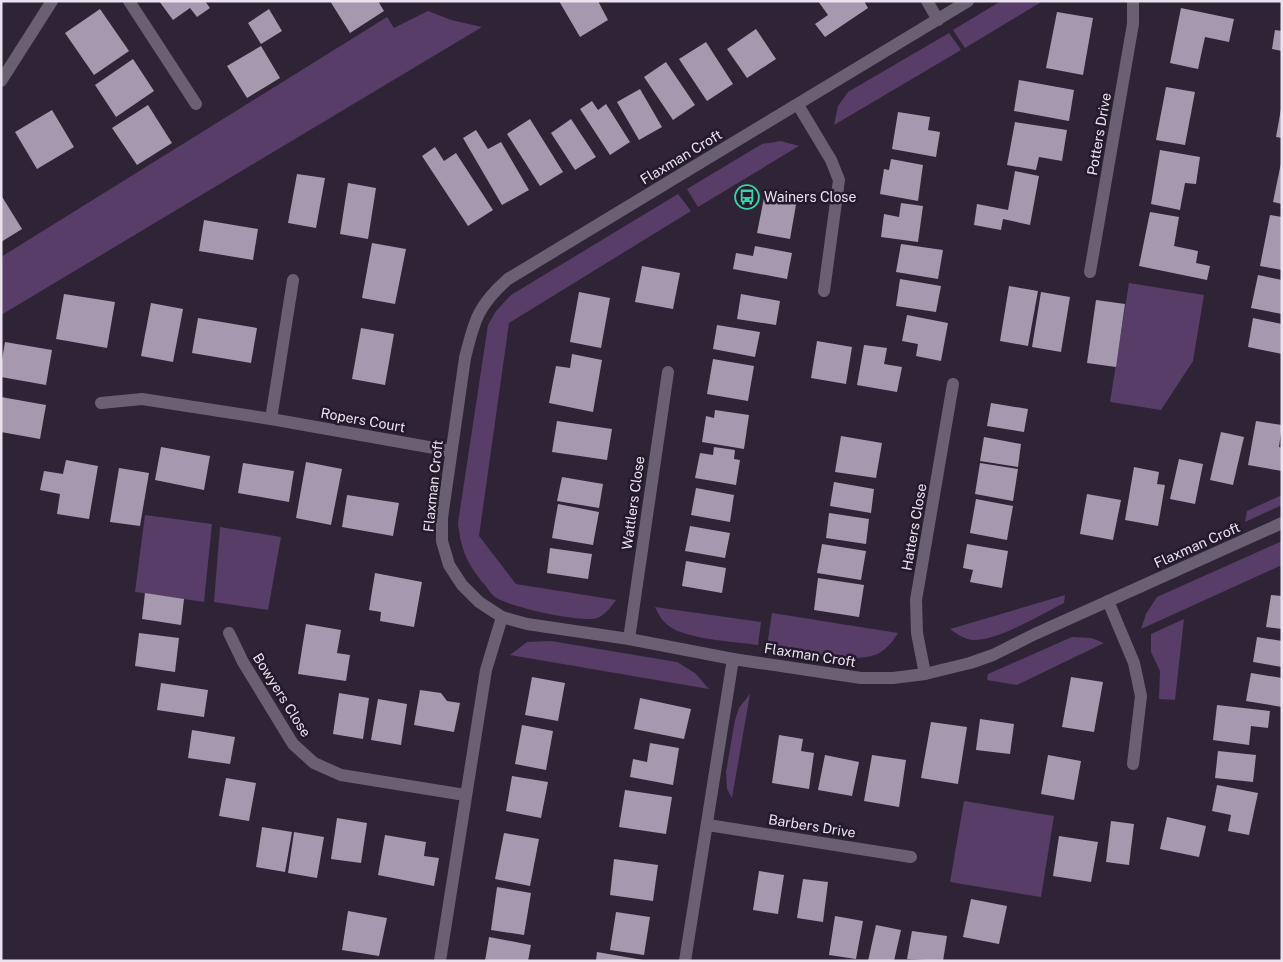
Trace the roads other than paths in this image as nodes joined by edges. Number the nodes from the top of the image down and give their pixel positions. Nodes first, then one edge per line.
1 (52, 1) edge
2 (129, 1) edge
3 (927, 1) edge
4 (968, 1) edge
5 (1133, 1) edge
6 (938, 20) junction
7 (1, 81) edge
8 (196, 104) dead end
9 (798, 105) junction
10 (1090, 272) dead end
11 (293, 280) dead end
12 (824, 291) dead end
13 (668, 372) dead end
14 (953, 384) dead end
15 (100, 403) dead end
16 (270, 419) junction
17 (451, 451) junction
18 (1282, 523) edge
19 (1108, 602) junction
20 (502, 617) junction
21 (229, 634) dead end
22 (629, 639) junction
23 (734, 659) junction
24 (925, 674) junction
25 (1133, 764) dead end
26 (465, 796) junction
27 (708, 825) junction
28 (911, 857) dead end
29 (440, 961) edge
30 (685, 961) edge

1 - 7 street
2 - 8 street
3 - 6 street
4 - 6 street, Flaxman Croft
5 - 10 street, Potters Drive
6 - 9 street, Flaxman Croft
9 - 12 street
9 - 17 street, Flaxman Croft
11 - 16 street
13 - 22 street, Wattlers Close
14 - 24 street, Hatters Close
15 - 16 street, Ropers Court
16 - 17 street, Ropers Court
17 - 20 street, Flaxman Croft
18 - 19 street, Flaxman Croft
19 - 24 street, Flaxman Croft
19 - 25 street
20 - 22 street, Flaxman Croft
20 - 26 street
21 - 26 street, Bowyers Close
22 - 23 street, Flaxman Croft
23 - 24 street, Flaxman Croft
23 - 27 street
26 - 29 street
27 - 28 street, Barbers Drive
27 - 30 street

